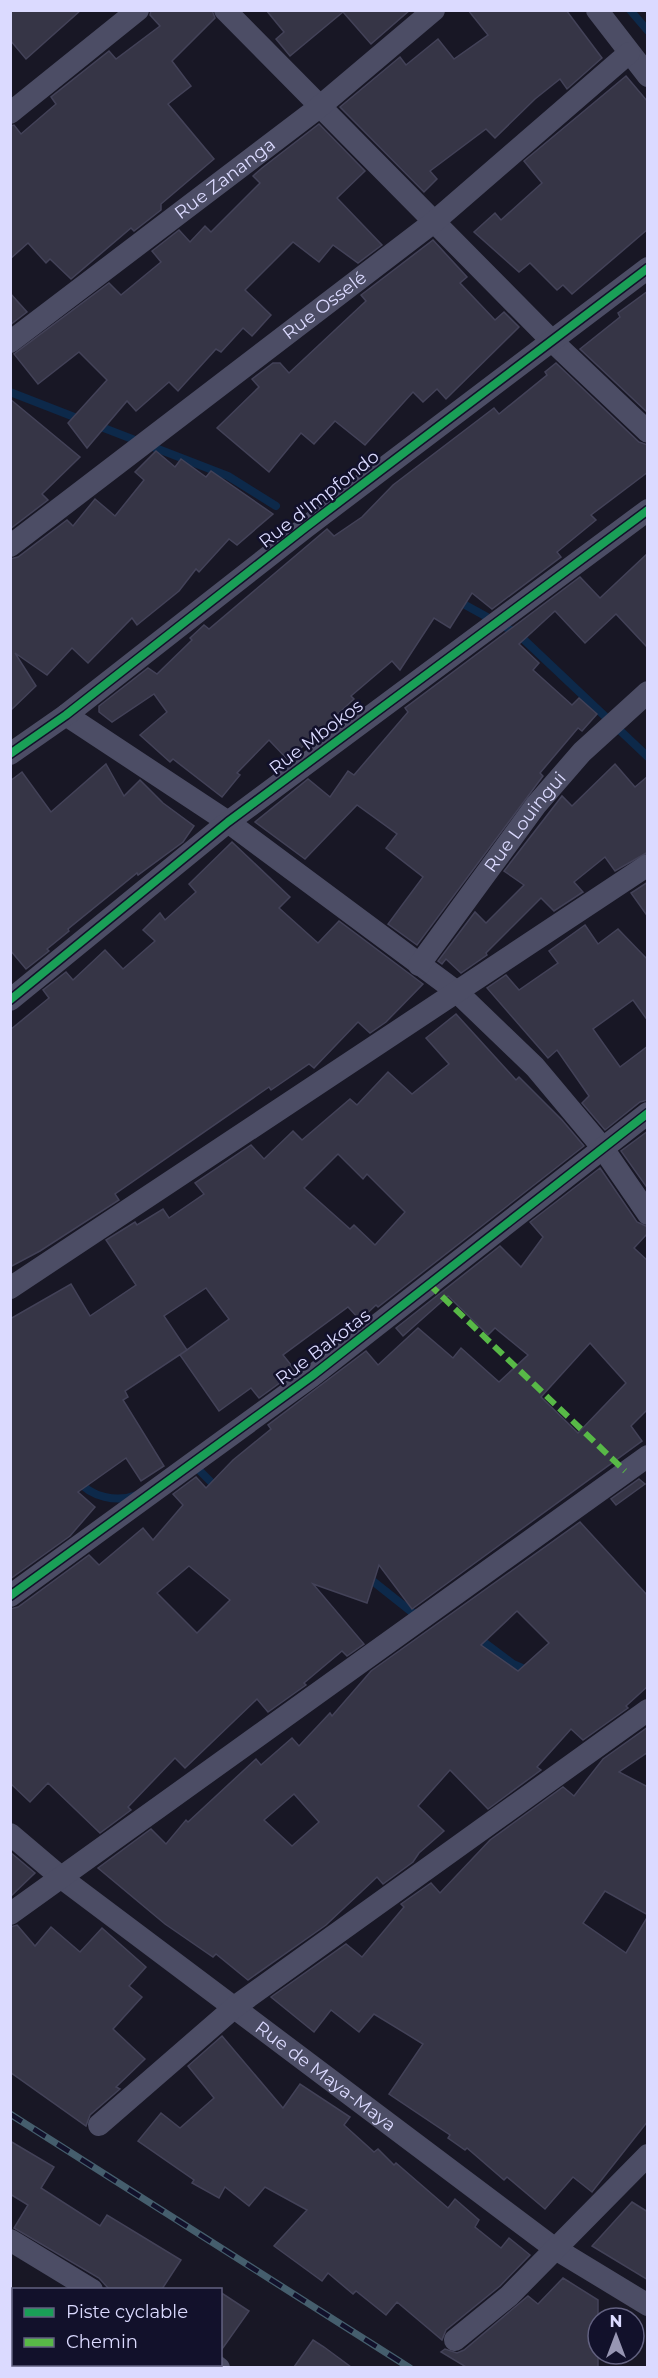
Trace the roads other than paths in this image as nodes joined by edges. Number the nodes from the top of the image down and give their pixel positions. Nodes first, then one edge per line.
1 (138, 10) edge
2 (225, 10) edge
3 (434, 10) edge
4 (597, 10) edge
5 (629, 54) junction
6 (648, 76) edge
7 (318, 108) junction
8 (10, 113) edge
9 (435, 221) junction
10 (648, 268) edge
11 (551, 340) junction
12 (10, 342) edge
13 (648, 432) edge
14 (648, 510) edge
15 (10, 546) edge
16 (648, 692) edge
17 (66, 715) junction
18 (10, 754) edge
19 (228, 822) junction
20 (648, 866) edge
21 (419, 965) junction
22 (457, 992) junction
23 (10, 1000) edge
24 (648, 1113) edge
25 (602, 1148) junction
26 (648, 1214) edge
27 (10, 1288) edge
28 (648, 1456) edge
29 (10, 1596) edge
30 (648, 1710) edge
31 (10, 1834) edge
32 (63, 1879) junction
33 (10, 1914) edge
34 (236, 2006) junction
35 (99, 2125) dead end
36 (648, 2155) edge
37 (10, 2240) edge
38 (554, 2248) junction
39 (90, 2288) edge
40 (648, 2305) edge
41 (455, 2340) dead end

1 - 8 street
2 - 7 street
3 - 7 street, Rue Zananga
4 - 5 street
5 - 6 street
5 - 9 street, Rue Osselé
7 - 9 street
7 - 12 street, Rue Zananga
9 - 11 street
9 - 15 street, Rue Osselé
10 - 11 street, Rue d'Impfondo
11 - 13 street
11 - 17 street, Rue d'Impfondo
14 - 19 street, Rue Mbokos
16 - 21 street, Rue Louingui
17 - 18 street, Rue d'Impfondo
17 - 19 street
19 - 21 street
19 - 23 street, Rue Mbokos
20 - 22 street
21 - 22 street
22 - 25 street
22 - 27 street
24 - 25 street, Rue Bakotas
25 - 26 street
25 - 29 street, Rue Bakotas
28 - 32 street
30 - 34 street
31 - 32 street, Rue de Maya-Maya
32 - 33 street
32 - 34 street, Rue de Maya-Maya
34 - 35 street
34 - 38 street, Rue de Maya-Maya
36 - 38 street
37 - 39 street
38 - 40 street, Rue de Maya-Maya
38 - 41 street

